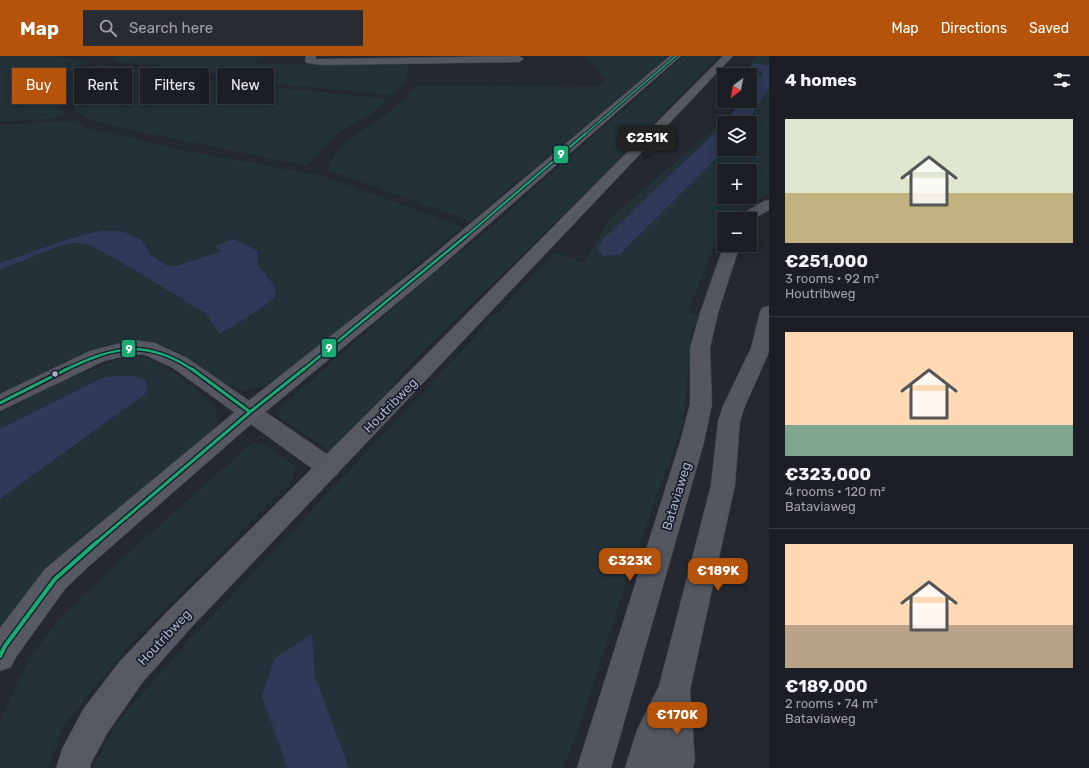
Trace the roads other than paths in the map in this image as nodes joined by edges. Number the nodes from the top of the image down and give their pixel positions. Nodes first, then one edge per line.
1 (311, 56) edge
2 (676, 56) edge
3 (728, 56) edge
4 (413, 58) edge
5 (518, 58) edge
6 (528, 65) dead end
7 (769, 204) edge
8 (755, 212) edge
9 (730, 252) edge
10 (769, 312) edge
11 (0, 403) edge
12 (250, 412) junction
13 (329, 468) junction
14 (0, 656) edge
15 (674, 690) junction
16 (73, 768) edge
17 (594, 768) edge
18 (642, 768) edge
19 (676, 768) edge

1 - 4 street
2 - 12 main road
3 - 13 main road, Houtribweg
4 - 5 street
5 - 6 street
7 - 8 street
9 - 17 street, Bataviaweg
10 - 15 street
11 - 12 street
12 - 13 street
12 - 14 main road
13 - 16 main road, Houtribweg
15 - 18 street
15 - 19 street

